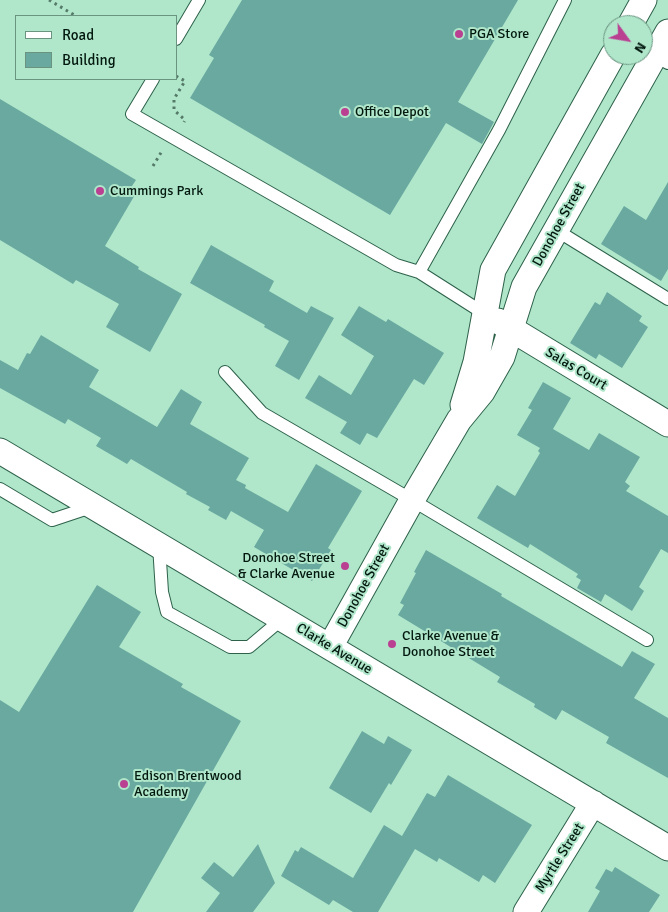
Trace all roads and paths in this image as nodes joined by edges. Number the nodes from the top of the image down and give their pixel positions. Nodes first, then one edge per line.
1 (49, 0) edge
2 (199, 0) edge
3 (566, 0) edge
4 (644, 0) edge
5 (74, 15) edge
6 (636, 15) edge
7 (668, 32) edge
8 (178, 36) edge
9 (661, 60) edge
10 (607, 65) edge
11 (152, 80) edge
12 (556, 230) junction
13 (419, 272) junction
14 (668, 299) edge
15 (485, 314) junction
16 (510, 329) junction
17 (225, 372) dead end
18 (459, 420) junction
19 (668, 424) edge
20 (0, 451) edge
21 (0, 489) edge
22 (412, 500) junction
23 (94, 506) junction
24 (159, 545) junction
25 (282, 619) junction
26 (647, 640) dead end
27 (330, 647) junction
28 (593, 803) junction
29 (668, 848) edge
30 (526, 912) edge

1 - 5 path
2 - 8 lane
3 - 13 lane
4 - 6 street
7 - 9 street, Donohoe Street
9 - 12 street, Donohoe Street
10 - 15 street, Donohoe Street
11 - 13 lane
12 - 14 lane
12 - 16 street, Donohoe Street
13 - 15 lane
15 - 16 street, Salas Court
15 - 18 street, Donohoe Street
16 - 18 street, Donohoe Street
16 - 19 street, Salas Court
17 - 22 lane
18 - 22 street, Donohoe Street
20 - 23 street, Clarke Avenue
21 - 23 lane
22 - 26 lane
22 - 27 street, Donohoe Street
23 - 24 street, Clarke Avenue
24 - 25 street, Clarke Avenue
24 - 25 lane
25 - 27 street, Clarke Avenue
27 - 28 street, Clarke Avenue
28 - 29 street, Clarke Avenue
28 - 30 street, Myrtle Street

